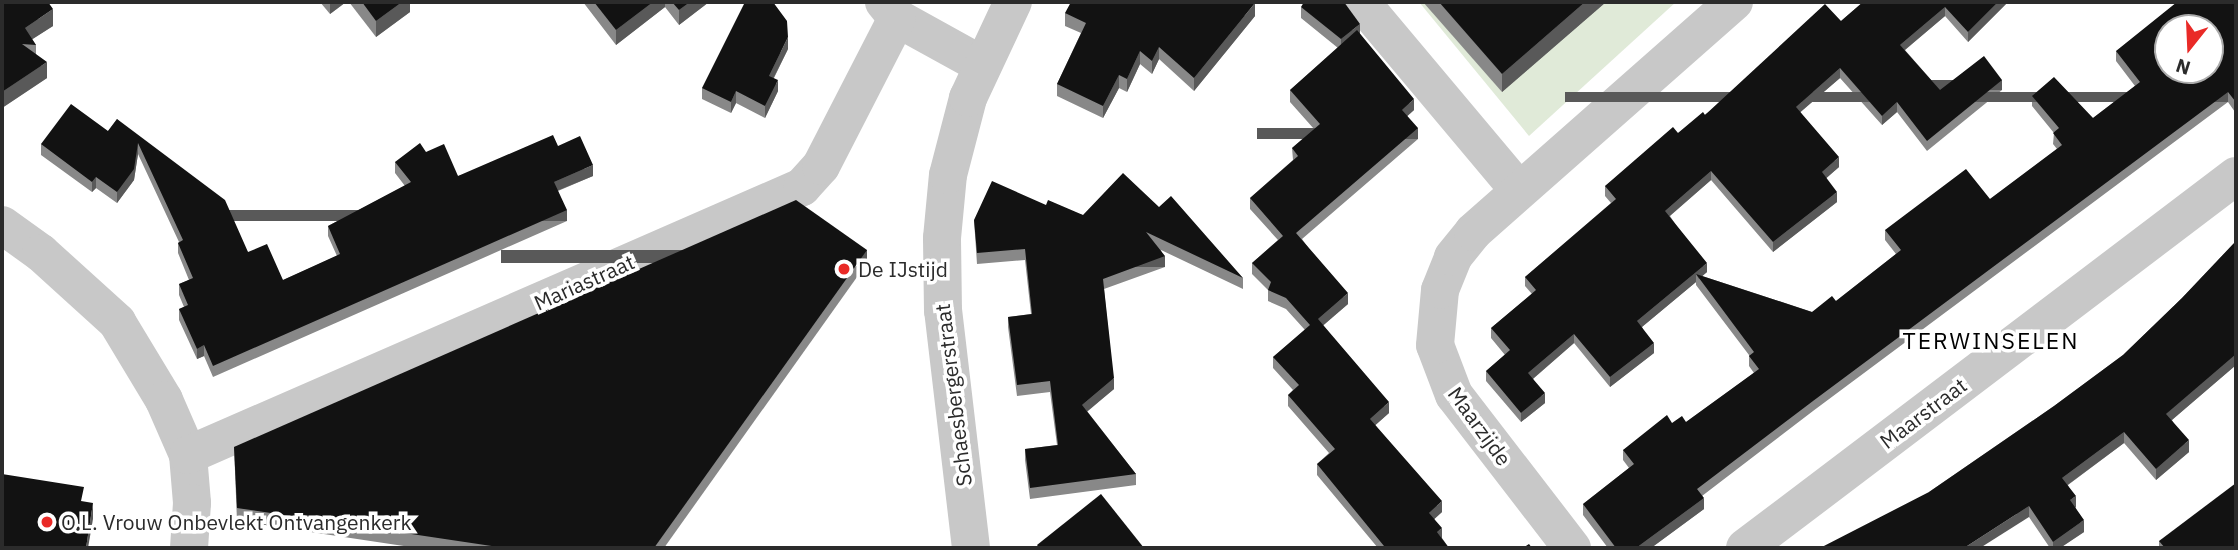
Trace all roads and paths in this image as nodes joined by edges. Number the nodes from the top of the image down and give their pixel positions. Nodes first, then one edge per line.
1 (1013, 2) edge
2 (1361, 2) edge
3 (1734, 2) edge
4 (890, 10) edge
5 (982, 65) junction
6 (2236, 176) edge
7 (1519, 190) junction
8 (2, 225) edge
9 (188, 454) junction
10 (188, 548) edge
11 (971, 548) edge
12 (1572, 548) edge
13 (1745, 548) edge

1 - 5 street, Schaesbergerstraat
2 - 7 street
3 - 7 street, Maarzijde
4 - 5 street
4 - 9 street, Mariastraat
5 - 11 street, Schaesbergerstraat
6 - 13 street, Maarstraat
7 - 12 street, Maarzijde
8 - 9 street
9 - 10 street

